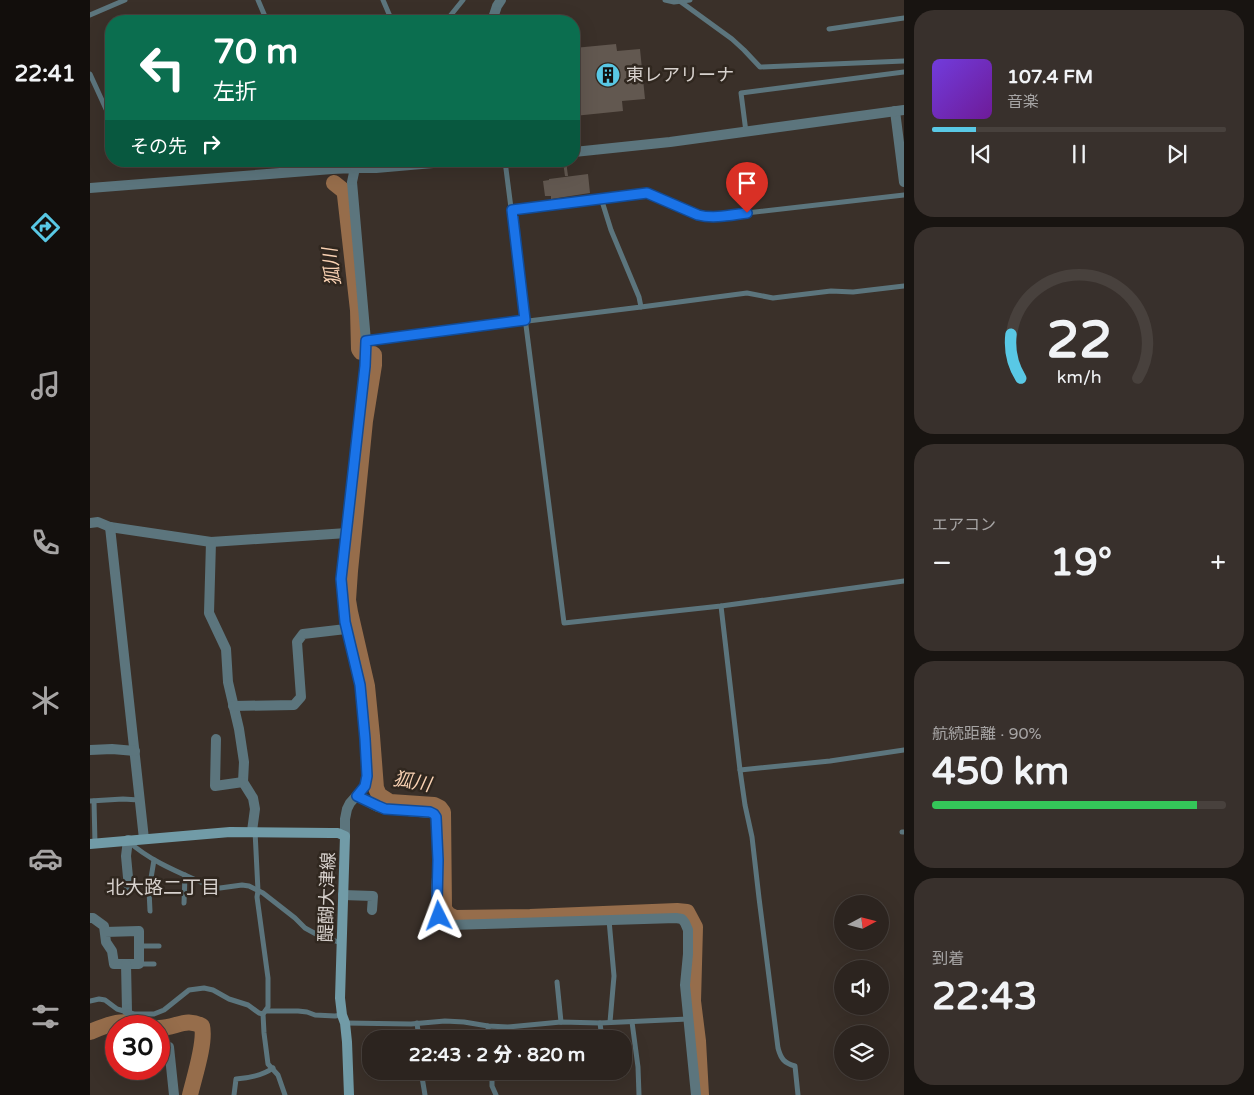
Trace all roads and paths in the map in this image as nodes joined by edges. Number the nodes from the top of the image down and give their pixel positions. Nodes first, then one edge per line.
1 (125, 0) edge
2 (258, 0) edge
3 (383, 0) edge
4 (463, 0) edge
5 (501, 0) edge
6 (665, 0) edge
7 (690, 0) edge
8 (681, 2) junction
9 (90, 15) edge
10 (264, 15) edge
11 (389, 15) edge
12 (451, 15) edge
13 (494, 15) edge
14 (904, 18) edge
15 (829, 29) dead end
16 (904, 61) edge
17 (904, 72) edge
18 (90, 74) edge
19 (105, 107) edge
20 (900, 111) edge
21 (746, 132) junction
22 (580, 151) edge
23 (340, 167) edge
24 (355, 167) edge
25 (369, 167) edge
26 (387, 167) edge
27 (507, 167) edge
28 (904, 182) edge
29 (90, 188) edge
30 (904, 195) edge
31 (601, 198) junction
32 (512, 210) junction
33 (904, 286) edge
34 (641, 307) junction
35 (525, 320) junction
36 (366, 341) junction
37 (90, 523) edge
38 (110, 527) junction
39 (347, 532) junction
40 (211, 542) junction
41 (904, 582) edge
42 (721, 606) junction
43 (346, 629) junction
44 (233, 706) junction
45 (216, 739) dead end
46 (90, 750) edge
47 (904, 750) edge
48 (135, 751) junction
49 (740, 770) junction
50 (243, 782) junction
51 (357, 796) junction
52 (140, 800) junction
53 (92, 801) edge
54 (254, 831) junction
55 (345, 836) junction
56 (144, 839) junction
57 (128, 840) junction
58 (93, 844) edge
59 (154, 860) junction
60 (185, 875) junction
61 (129, 888) dead end
62 (258, 891) junction
63 (343, 895) junction
64 (184, 903) dead end
65 (372, 910) dead end
66 (150, 911) dead end
67 (90, 918) edge
68 (609, 920) junction
69 (105, 932) junction
70 (341, 942) junction
71 (139, 946) junction
72 (159, 946) dead end
73 (126, 964) junction
74 (140, 964) junction
75 (154, 964) dead end
76 (557, 982) dead end
77 (90, 1001) edge
78 (127, 1011) junction
79 (264, 1013) junction
80 (344, 1019) junction
81 (688, 1019) junction
82 (561, 1022) junction
83 (610, 1022) junction
84 (632, 1022) junction
85 (418, 1023) junction
86 (600, 1023) junction
87 (488, 1026) junction
88 (418, 1030) edge
89 (489, 1030) edge
90 (601, 1030) edge
91 (170, 1057) edge
92 (273, 1068) junction
93 (422, 1080) edge
94 (492, 1080) edge
95 (174, 1095) edge
96 (234, 1095) edge
97 (284, 1095) edge
98 (349, 1095) edge
99 (425, 1095) edge
100 (496, 1095) edge
101 (639, 1095) edge
102 (696, 1095) edge
103 (798, 1095) edge

1 - 9 lane
2 - 10 lane
3 - 11 lane
4 - 12 lane
5 - 13 street
6 - 8 lane
7 - 8 lane
8 - 16 lane
14 - 15 lane
17 - 21 lane
18 - 19 lane
20 - 21 street
20 - 28 street
21 - 22 street
23 - 29 street
24 - 36 street
25 - 26 street
27 - 32 lane
30 - 31 lane
31 - 32 lane
31 - 34 lane
32 - 35 lane
33 - 34 lane
34 - 35 lane
35 - 36 lane
35 - 42 lane
36 - 39 street
37 - 38 street
38 - 40 street
38 - 48 street
39 - 40 street
39 - 43 street
40 - 44 street
41 - 42 lane
42 - 49 lane
43 - 44 street
43 - 51 street
44 - 50 street
45 - 50 street
46 - 48 street
47 - 49 lane
48 - 52 street
49 - 103 lane
50 - 54 street
51 - 55 street
51 - 68 street
52 - 53 lane
52 - 56 street
53 - 58 lane
54 - 55 main road, 醍醐大津線
54 - 56 main road, 醍醐大津線
54 - 62 lane
55 - 63 main road, 醍醐大津線
56 - 57 main road, 醍醐大津線
57 - 58 main road, 醍醐大津線
57 - 59 lane
57 - 61 street
59 - 60 lane
59 - 66 lane
60 - 62 lane
60 - 64 lane
62 - 70 lane
62 - 79 lane
63 - 65 street
63 - 70 main road, 醍醐大津線
67 - 69 street
68 - 81 street
68 - 83 lane
69 - 71 street
69 - 73 street
70 - 80 main road, 醍醐大津線
71 - 72 lane
71 - 74 street
73 - 74 street
73 - 78 street
74 - 75 lane
76 - 82 lane
77 - 78 lane
78 - 79 lane
79 - 80 lane
79 - 92 lane
80 - 85 lane
80 - 98 main road, 醍醐大津線
81 - 84 lane
81 - 102 street
82 - 86 lane
82 - 87 lane
83 - 84 lane
83 - 86 lane
84 - 101 lane
85 - 87 lane
85 - 88 lane
86 - 90 lane
87 - 89 lane
91 - 95 street
92 - 96 lane
92 - 97 lane
93 - 99 lane
94 - 100 lane

